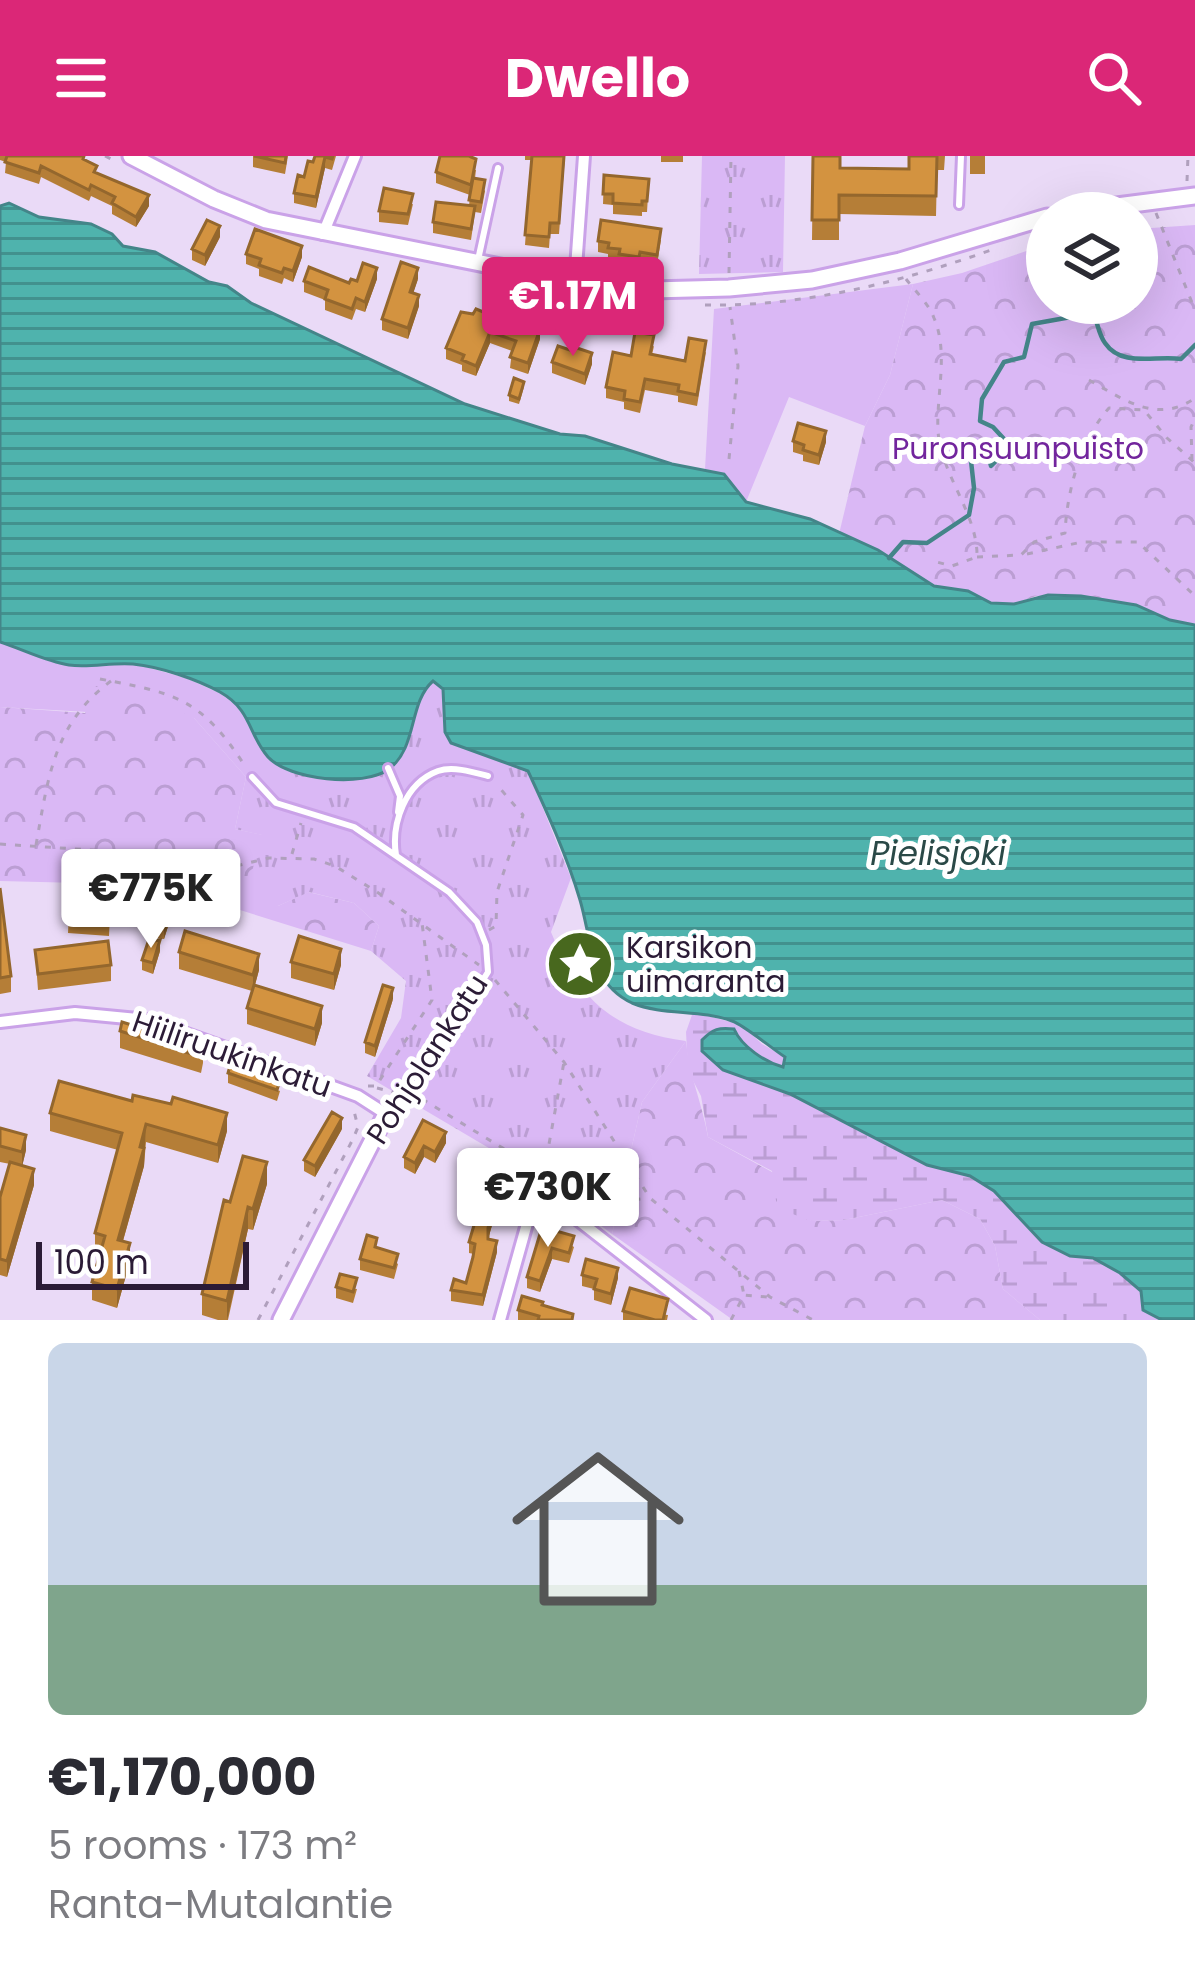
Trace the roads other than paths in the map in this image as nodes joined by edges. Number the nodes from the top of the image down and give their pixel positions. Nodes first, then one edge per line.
1 (130, 156) edge
2 (355, 156) edge
3 (584, 156) edge
4 (961, 156) edge
5 (498, 168) dead end
6 (1195, 196) edge
7 (1158, 200) edge
8 (959, 205) dead end
9 (1026, 223) edge
10 (323, 234) junction
11 (477, 263) junction
12 (574, 281) junction
13 (388, 767) dead end
14 (488, 776) road end
15 (252, 777) road end
16 (398, 815) junction
17 (396, 855) junction
18 (0, 1022) edge
19 (386, 1114) junction
20 (281, 1320) edge
21 (500, 1320) edge
22 (706, 1320) edge

1 - 10 street
2 - 10 street
3 - 12 street
4 - 8 lane
5 - 11 lane
6 - 7 street
9 - 12 street
10 - 11 street
11 - 12 street
13 - 16 lane
14 - 16 lane
15 - 17 lane
16 - 17 lane
17 - 19 lane, Pohjolankatu
18 - 19 street, Hiiliruukinkatu
19 - 20 street, Pohjolankatu
21 - 22 street

